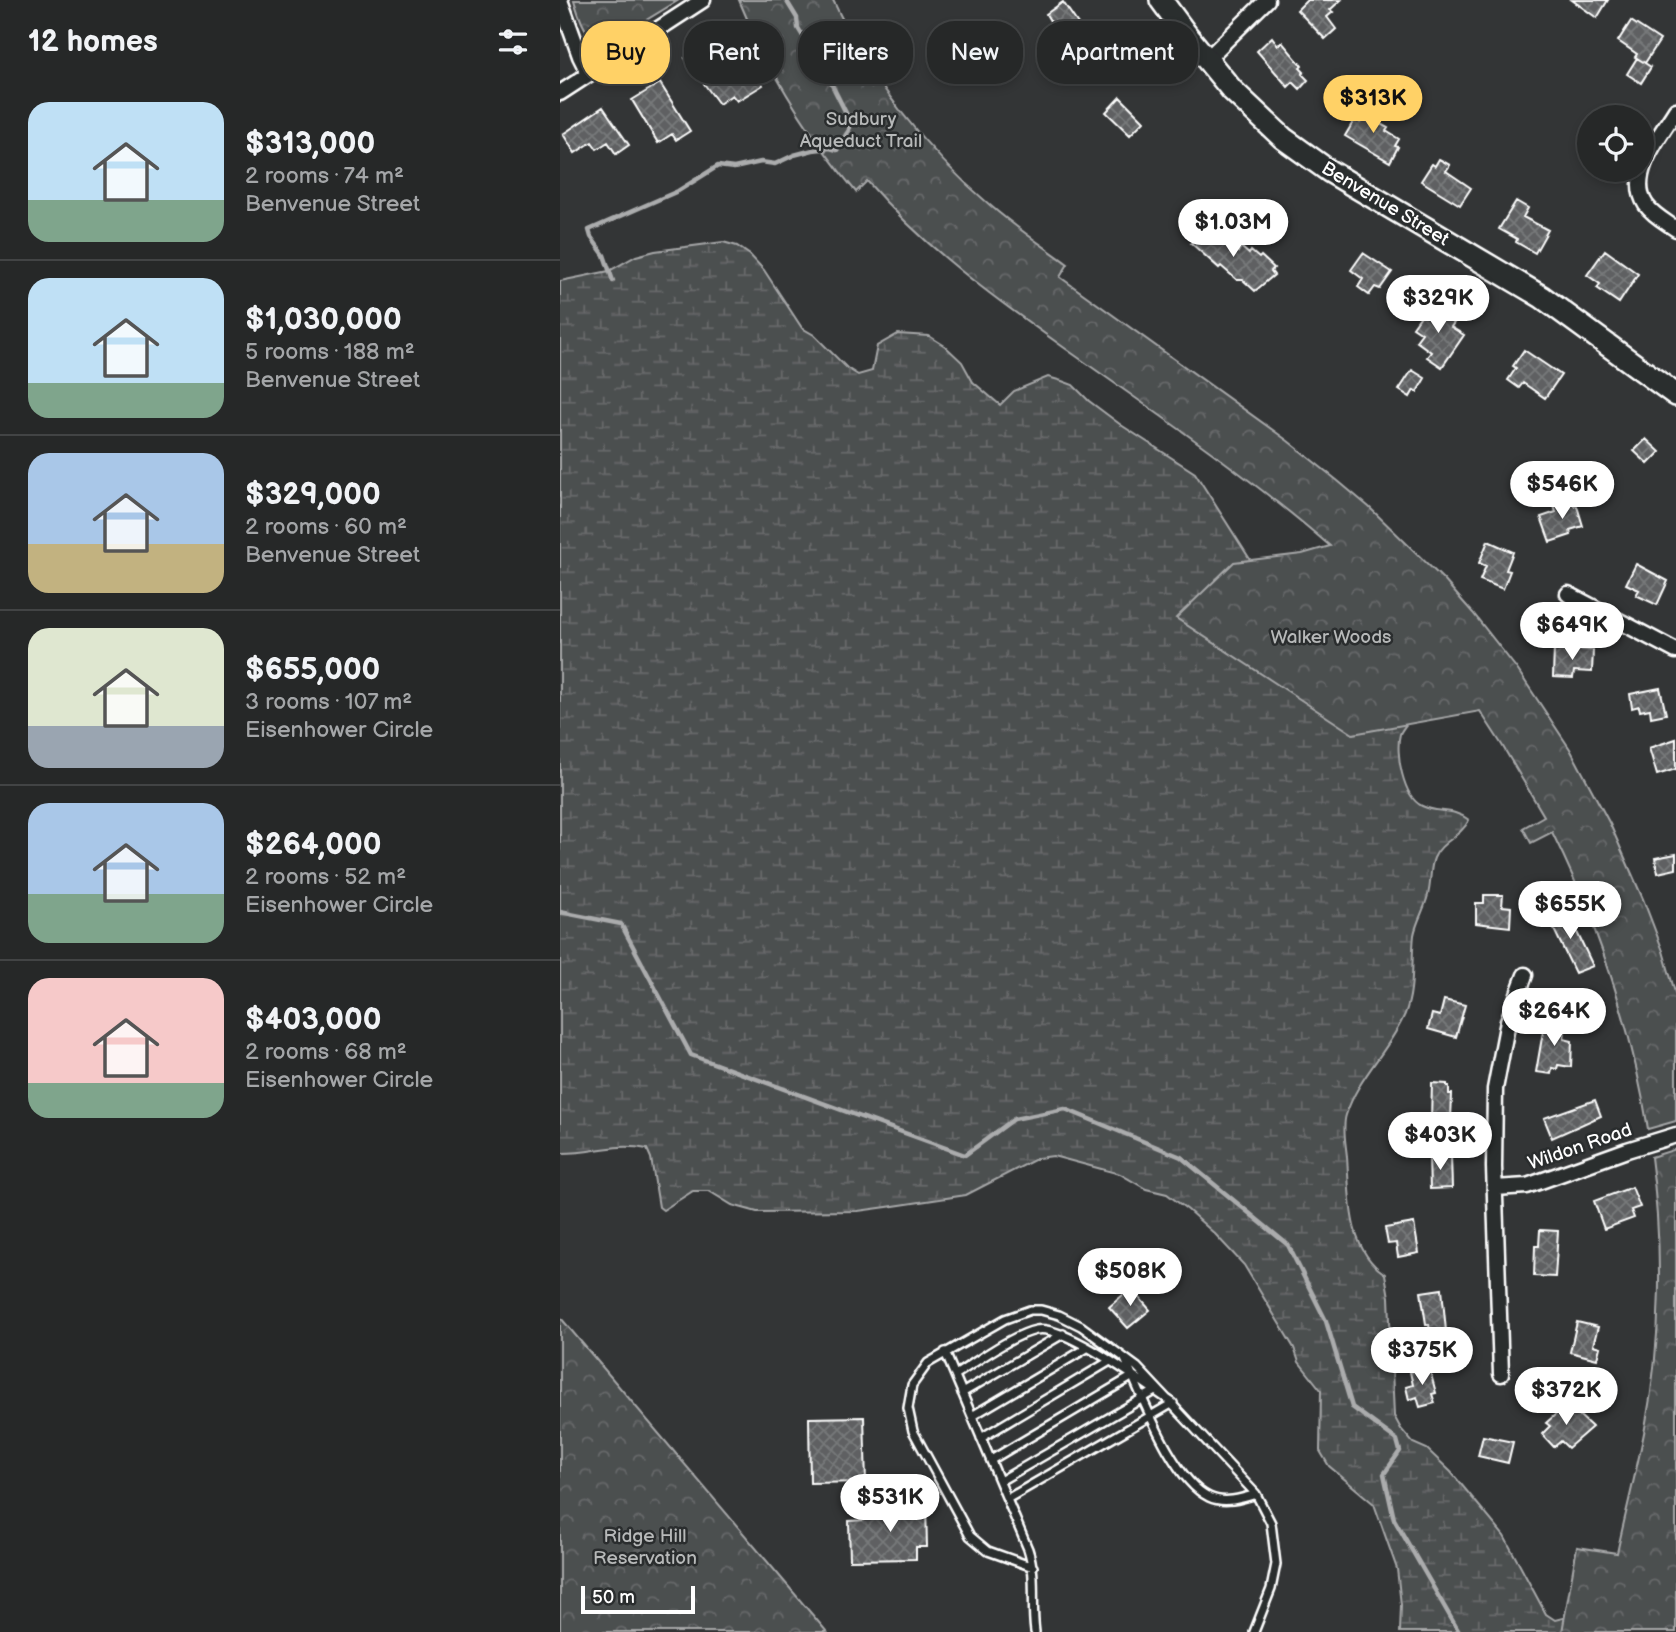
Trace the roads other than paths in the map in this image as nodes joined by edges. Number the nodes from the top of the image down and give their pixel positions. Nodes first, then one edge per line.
1 (560, 0) edge
2 (704, 0) edge
3 (1161, 0) edge
4 (1267, 0) edge
5 (670, 22) edge
6 (581, 57) edge
7 (1206, 60) junction
8 (581, 79) edge
9 (560, 93) edge
10 (1676, 110) edge
11 (1676, 229) edge
12 (1676, 395) edge
13 (1568, 594) dead end
14 (1676, 651) edge
15 (1525, 975) dead end
16 (1676, 1135) edge
17 (1495, 1188) junction
18 (1063, 1334) junction
19 (1087, 1349) junction
20 (945, 1352) junction
21 (1123, 1355) junction
22 (1110, 1362) junction
23 (1501, 1374) dead end
24 (955, 1375) junction
25 (1133, 1376) junction
26 (1155, 1391) junction
27 (962, 1393) junction
28 (1143, 1398) junction
29 (1173, 1404) junction
30 (972, 1416) junction
31 (1152, 1416) junction
32 (981, 1438) junction
33 (991, 1460) junction
34 (1000, 1481) junction
35 (1256, 1494) junction
36 (1007, 1499) junction
37 (1033, 1567) junction
38 (1035, 1632) edge
39 (1254, 1632) edge

1 - 6 street
2 - 5 street
3 - 7 street, Benvenue Street
4 - 7 street
7 - 12 street, Benvenue Street
8 - 9 street
10 - 11 street
13 - 14 street
15 - 17 street
16 - 17 street, Wildon Road
17 - 23 street
18 - 19 lane
18 - 24 lane
18 - 27 lane
19 - 22 lane
19 - 30 lane
20 - 21 lane
20 - 24 lane
20 - 37 lane
21 - 25 lane
21 - 29 lane
22 - 25 lane
22 - 32 lane
24 - 27 lane
25 - 26 lane
25 - 28 lane
25 - 33 lane
26 - 28 lane
26 - 29 lane
27 - 30 lane
28 - 31 lane
28 - 34 lane
29 - 31 lane
29 - 35 lane
30 - 32 lane
31 - 35 lane
31 - 36 lane
32 - 33 lane
33 - 34 lane
34 - 36 lane
35 - 39 lane
36 - 37 lane
37 - 38 lane

